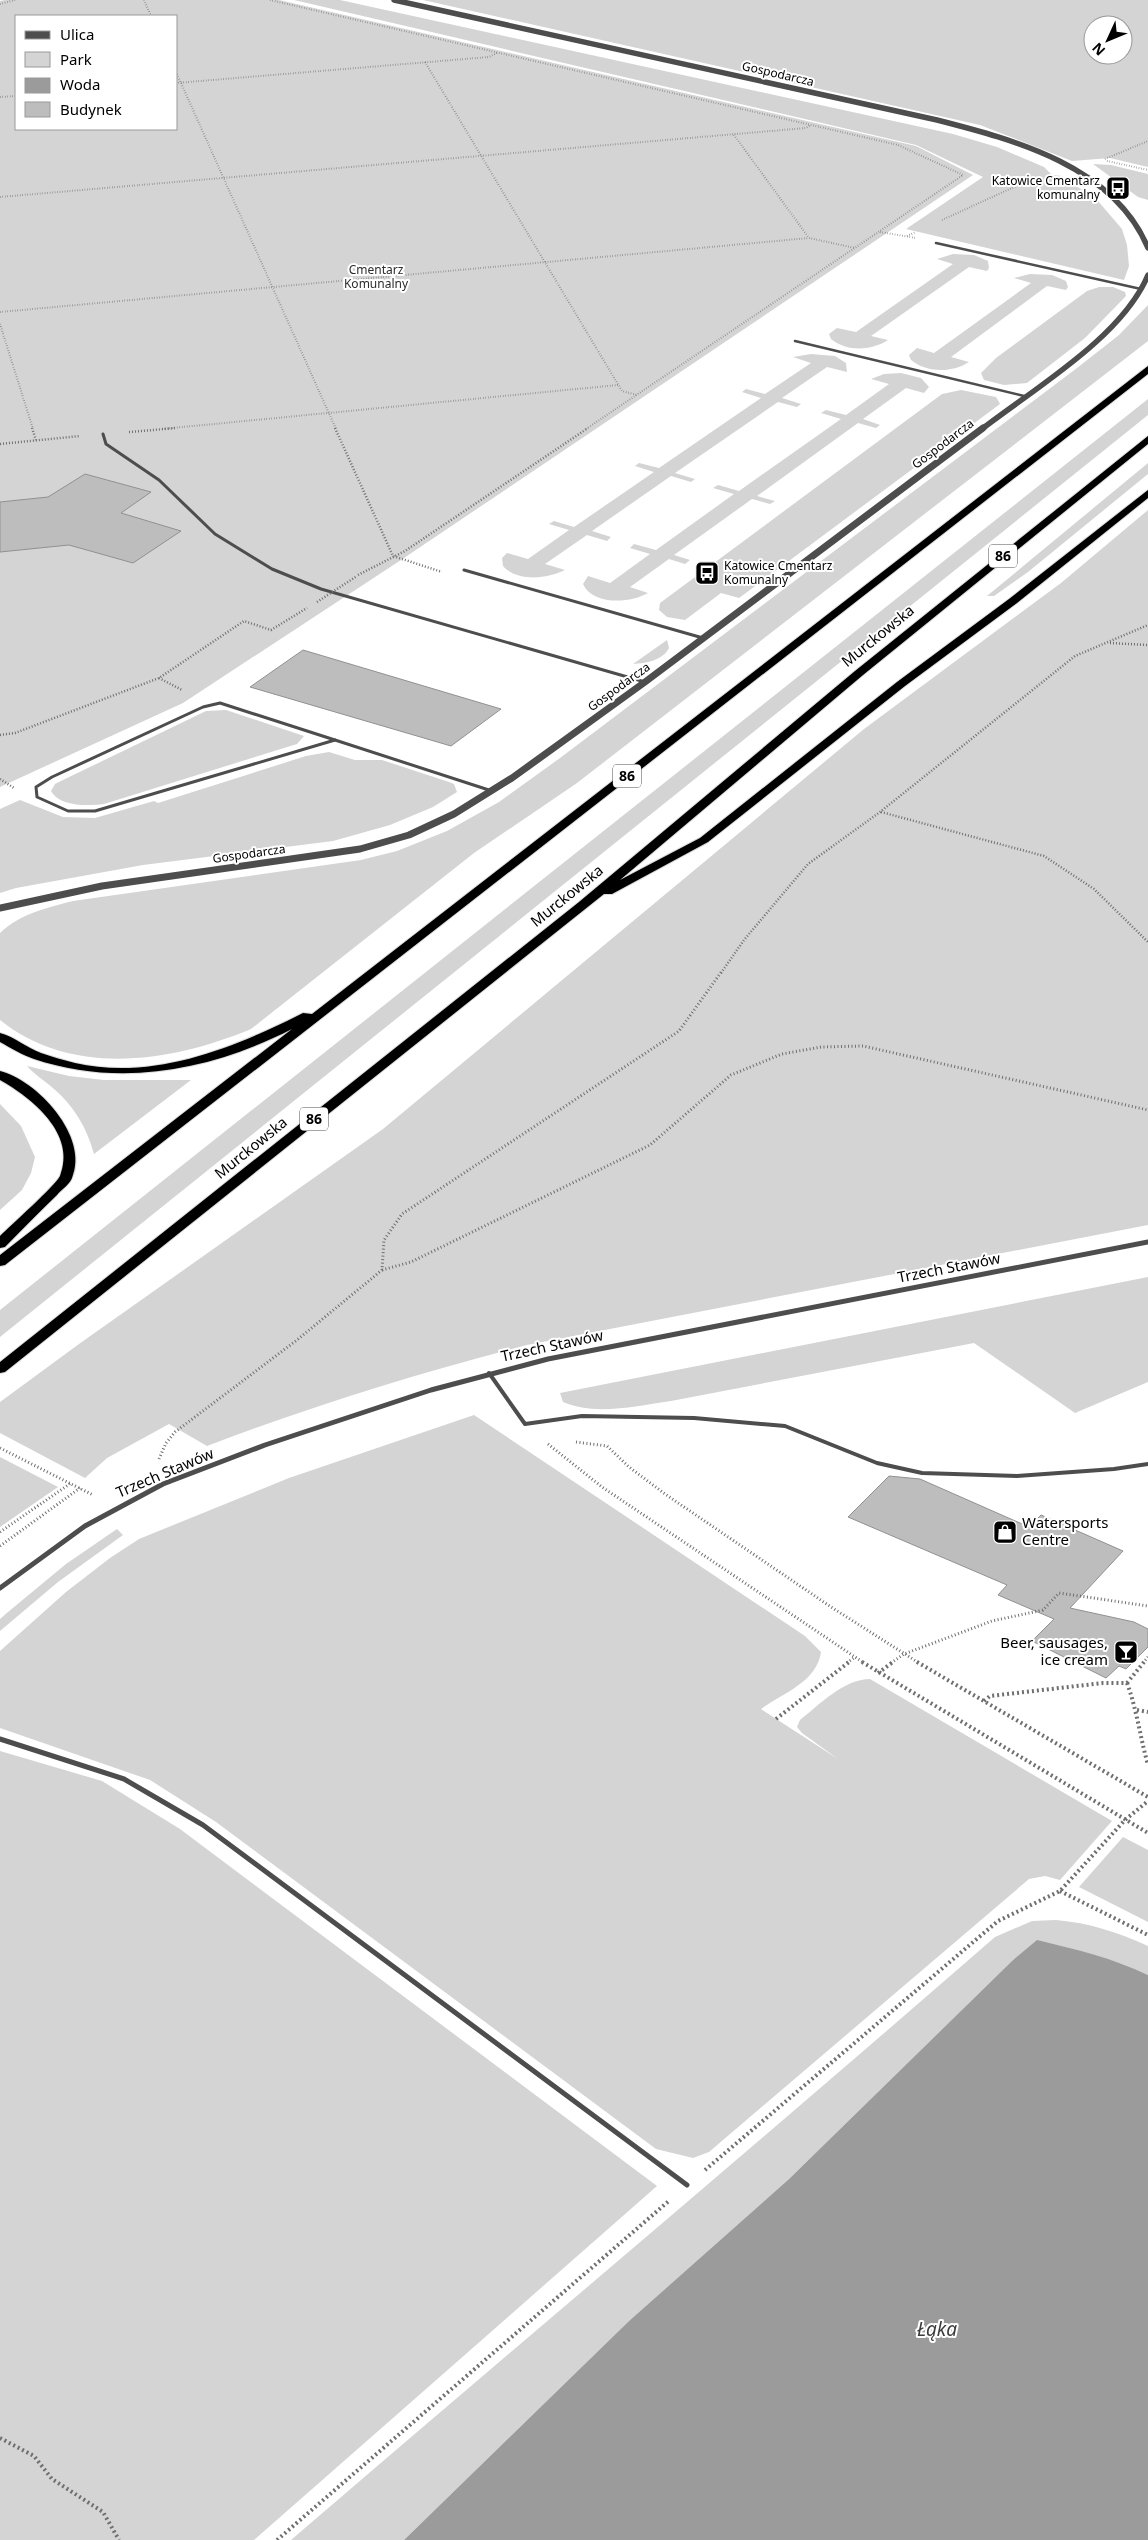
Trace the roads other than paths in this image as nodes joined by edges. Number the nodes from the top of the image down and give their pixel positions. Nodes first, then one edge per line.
1 (394, 0) edge
2 (936, 243) road end
3 (1148, 248) edge
4 (1148, 275) edge
5 (1143, 289) junction
6 (795, 341) dead end
7 (1148, 369) edge
8 (1024, 396) junction
9 (103, 434) road end
10 (1148, 439) edge
11 (1148, 492) edge
12 (464, 570) road end
13 (703, 638) junction
14 (645, 682) junction
15 (336, 740) junction
16 (492, 791) junction
17 (583, 905) junction
18 (0, 908) edge
19 (349, 992) junction
20 (0, 1037) edge
21 (0, 1076) edge
22 (1148, 1242) edge
23 (0, 1244) edge
24 (0, 1262) edge
25 (0, 1369) edge
26 (488, 1372) junction
27 (1148, 1464) edge
28 (0, 1588) edge
29 (0, 1739) edge
30 (687, 2185) road end

1 - 3 street, Gospodarcza
2 - 5 lane
4 - 5 street, Gospodarcza
5 - 8 street, Gospodarcza
6 - 8 lane
7 - 19 highway, 86
8 - 13 street, Gospodarcza
9 - 14 lane
10 - 17 highway, Murckowska / 86
11 - 17 highway
12 - 13 lane
13 - 14 street, Gospodarcza
14 - 16 street, Gospodarcza
15 - 15 lane
15 - 16 lane
16 - 18 street, Gospodarcza
17 - 25 highway, Murckowska / 86
19 - 20 highway
19 - 24 highway, 86
21 - 23 highway
22 - 26 street, Trzech Stawów
26 - 27 lane
26 - 28 street, Trzech Stawów
29 - 30 lane

